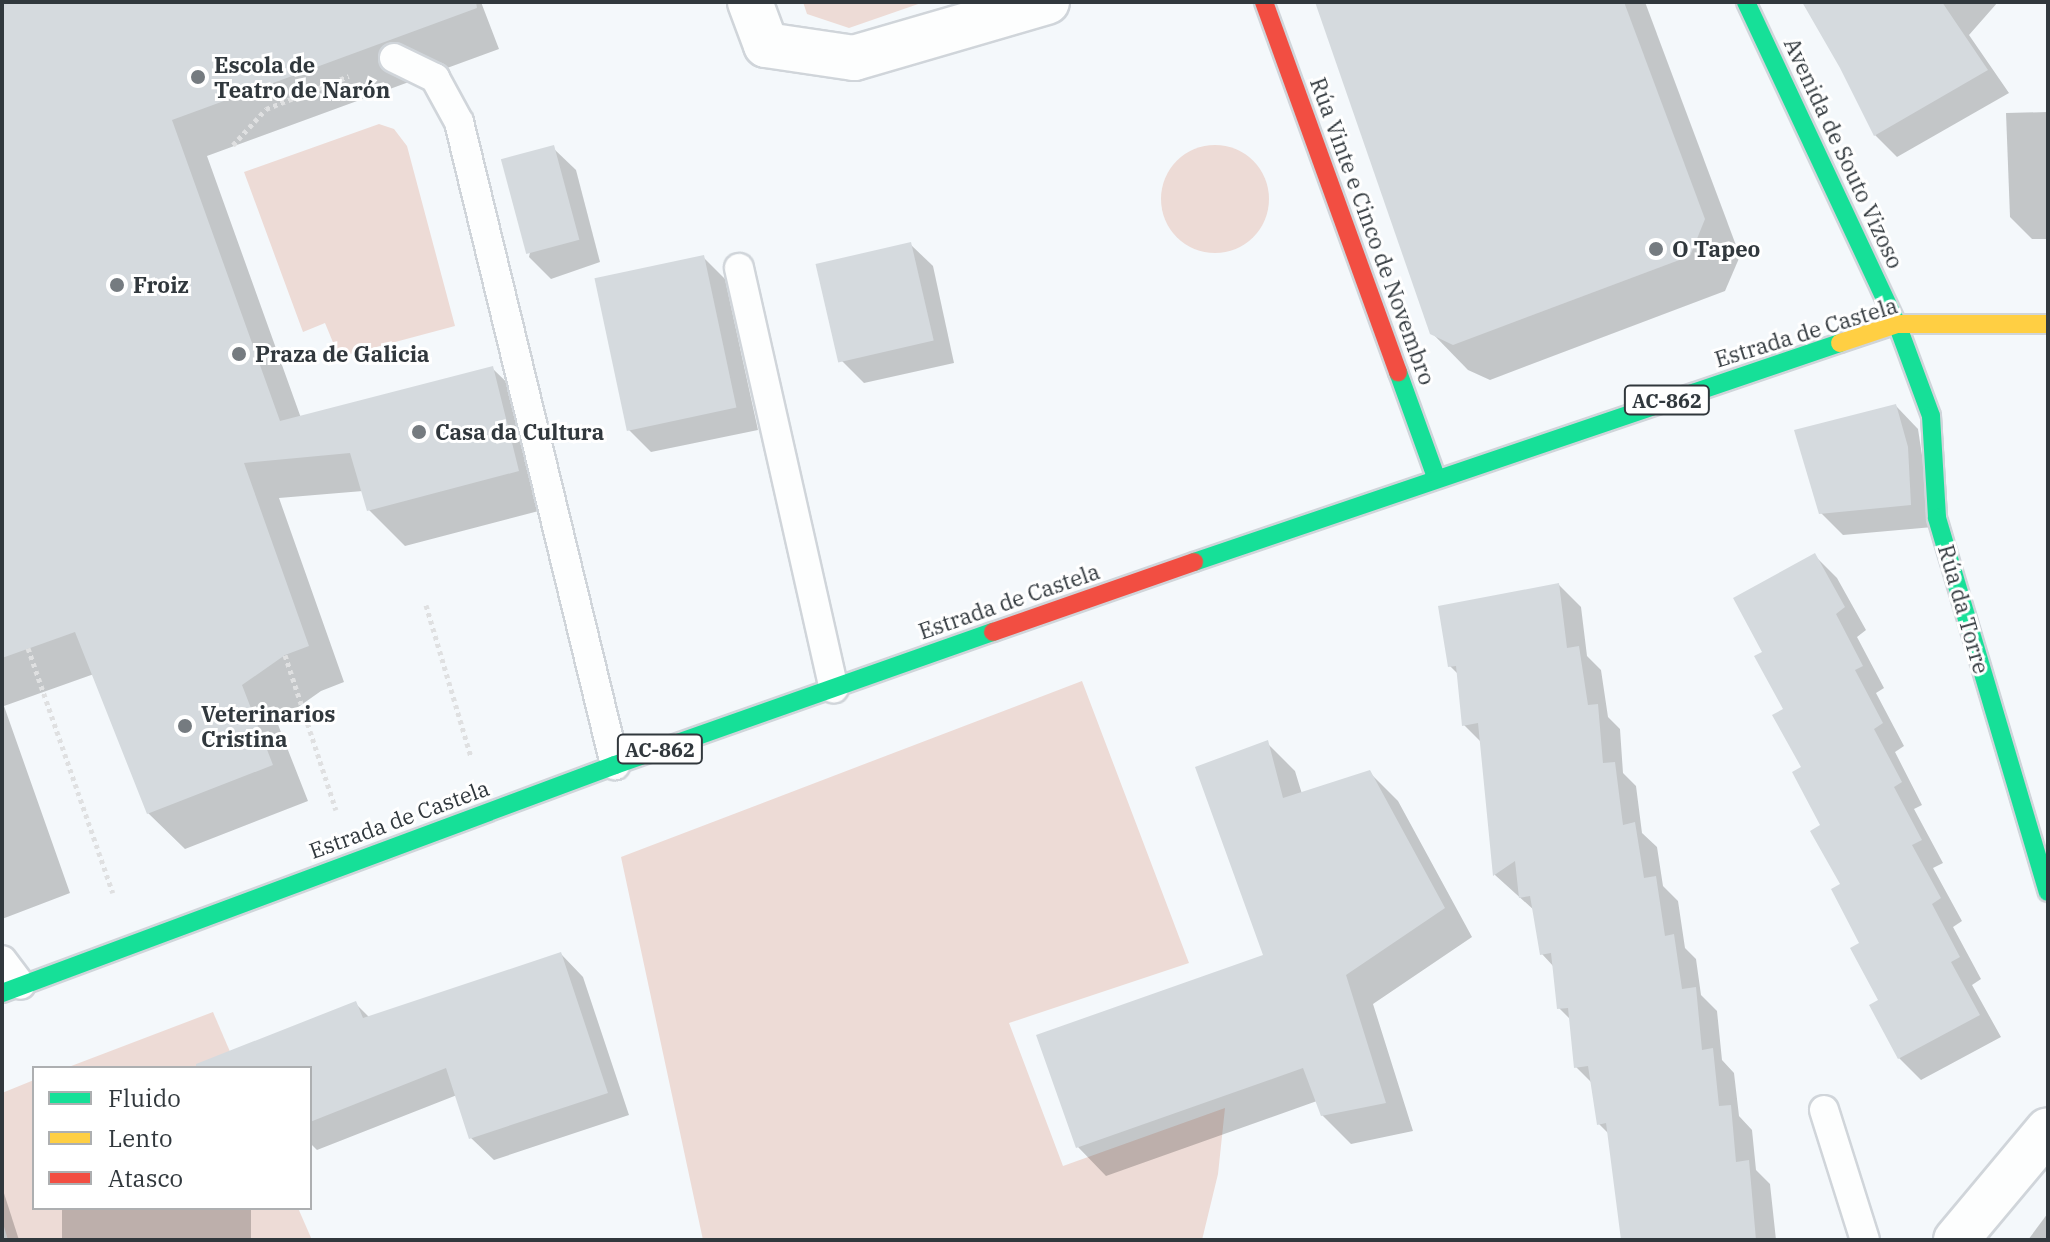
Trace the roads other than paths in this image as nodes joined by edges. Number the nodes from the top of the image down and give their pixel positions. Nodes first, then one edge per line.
1 (750, 2) edge
2 (1047, 2) edge
3 (1264, 2) edge
4 (1746, 2) edge
5 (394, 58) road end
6 (739, 268) dead end
7 (1897, 324) junction
8 (2048, 324) edge
9 (1436, 477) junction
10 (834, 688) junction
11 (615, 765) junction
12 (2048, 892) edge
13 (2, 960) edge
14 (12, 989) edge
15 (1824, 1110) dead end
16 (2048, 1130) edge
17 (1865, 1240) edge
18 (1956, 1240) edge

1 - 2 street
3 - 9 main road, Rúa Vinte e Cinco de Novembro
4 - 7 main road, Avenida de Souto Vizoso
5 - 11 lane
6 - 10 lane
7 - 8 main road, Estrada de Castela / AC-862
7 - 9 main road, Estrada de Castela / AC-862
7 - 12 main road, Rúa da Torre
9 - 10 main road, Estrada de Castela / AC-862
10 - 11 main road, Estrada de Castela / AC-862
11 - 14 main road, Estrada de Castela / AC-862
13 - 14 lane
15 - 17 lane
16 - 18 street

